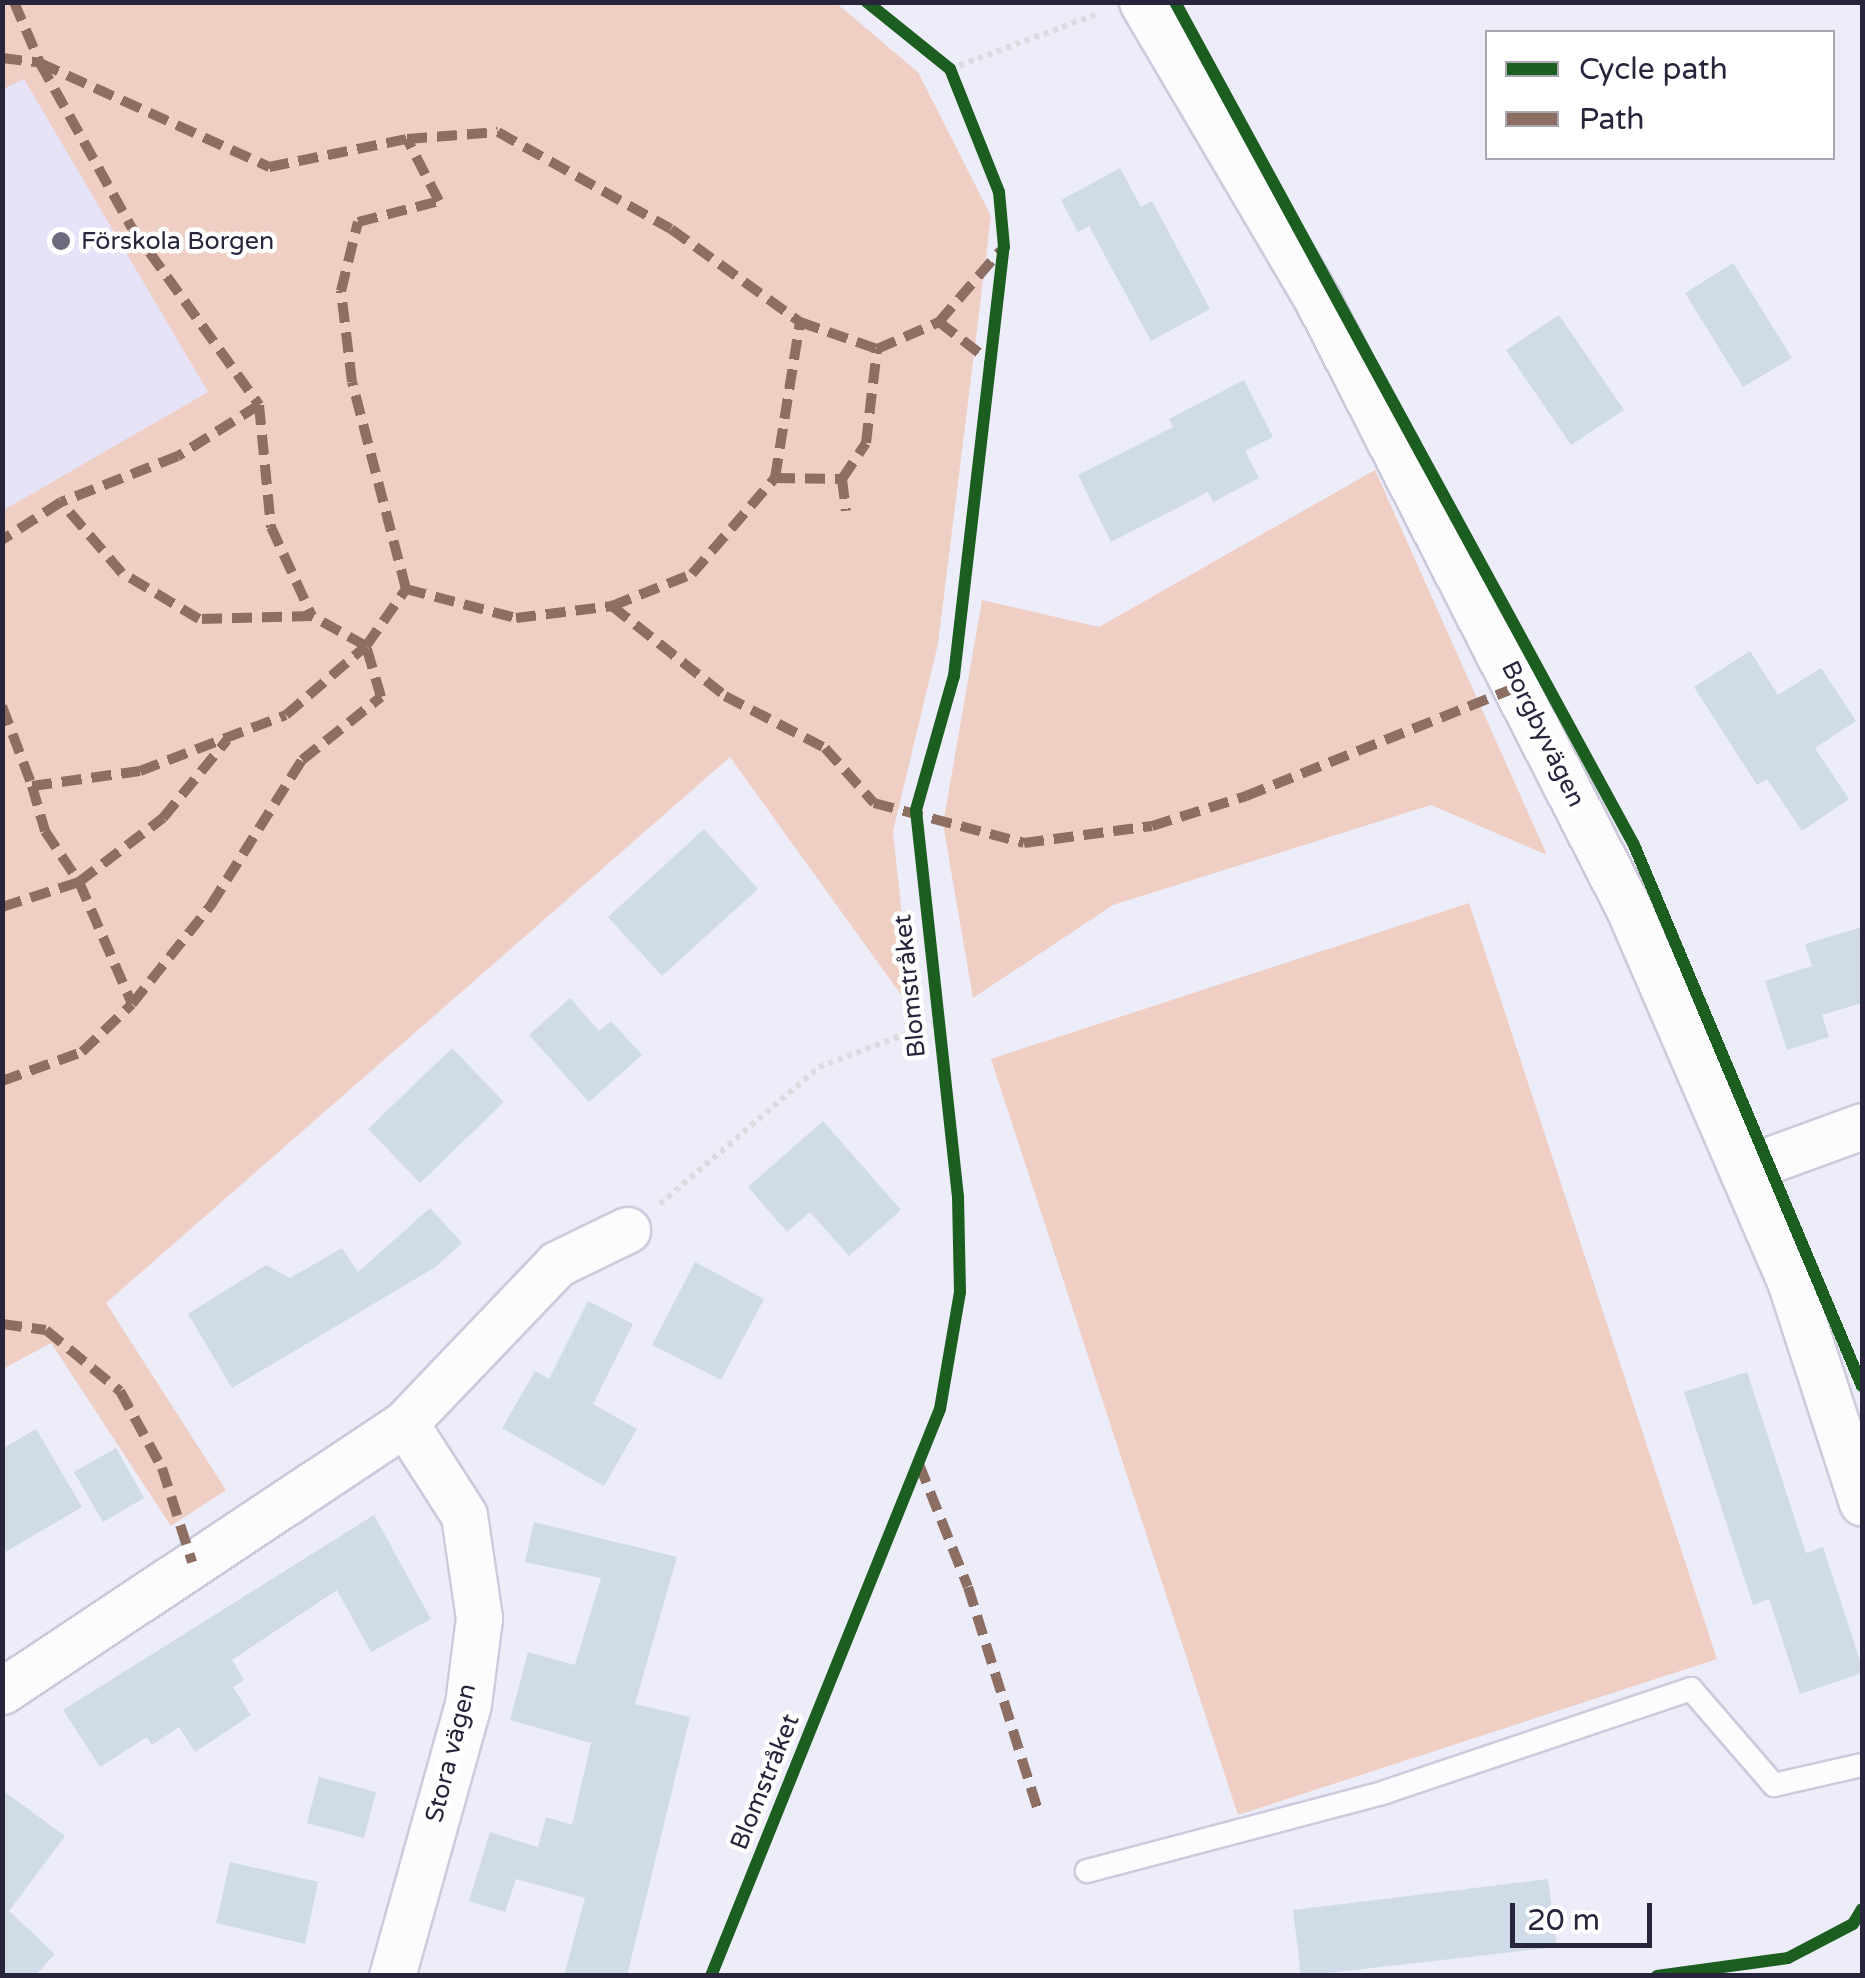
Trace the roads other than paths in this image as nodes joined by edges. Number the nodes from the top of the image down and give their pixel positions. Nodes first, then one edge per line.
1 (1127, 6) edge
2 (1862, 1126) edge
3 (1742, 1170) junction
4 (627, 1230) road end
5 (405, 1423) junction
6 (1862, 1503) edge
7 (2, 1691) edge
8 (1862, 1765) edge
9 (1087, 1871) dead end
10 (392, 1976) edge

1 - 3 street, Borgbyvägen
2 - 3 street
3 - 6 street, Borgbyvägen
4 - 5 street
5 - 7 street
5 - 10 street, Stora vägen
8 - 9 lane

